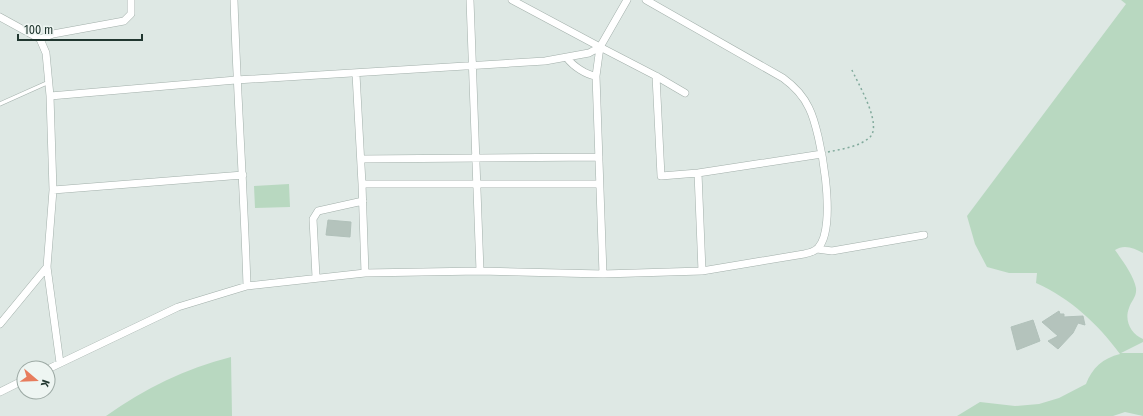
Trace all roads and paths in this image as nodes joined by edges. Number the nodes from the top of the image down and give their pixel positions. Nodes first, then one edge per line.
1 (131, 0) edge
2 (234, 0) edge
3 (470, 0) edge
4 (512, 0) edge
5 (627, 0) edge
6 (646, 0) edge
7 (0, 17) edge
8 (40, 39) junction
9 (600, 47) junction
10 (567, 58) junction
11 (473, 65) junction
12 (851, 68) dead end
13 (356, 74) junction
14 (596, 76) junction
15 (656, 76) junction
16 (236, 80) junction
17 (49, 82) junction
18 (685, 93) dead end
19 (50, 96) junction
20 (0, 104) edge
21 (822, 154) junction
22 (477, 157) junction
23 (599, 157) junction
24 (361, 159) junction
25 (698, 173) junction
26 (243, 175) junction
27 (478, 183) junction
28 (362, 184) junction
29 (599, 184) junction
30 (53, 190) junction
31 (363, 201) junction
32 (924, 236) dead end
33 (817, 249) junction
34 (47, 267) junction
35 (702, 270) junction
36 (480, 271) junction
37 (365, 272) junction
38 (603, 274) junction
39 (316, 278) junction
40 (247, 286) junction
41 (0, 324) edge
42 (60, 363) junction
43 (56, 365) edge
44 (16, 384) edge
45 (0, 392) edge

1 - 8 street
2 - 16 street
3 - 11 street
4 - 9 street
5 - 9 street
6 - 21 street
7 - 8 street
8 - 17 street
9 - 10 street
9 - 14 street
9 - 15 street
10 - 11 street
10 - 14 street
11 - 13 street
11 - 22 street
12 - 21 path
13 - 16 street
13 - 24 street
14 - 23 street
15 - 18 street
15 - 25 street
16 - 19 street
16 - 26 street
17 - 19 street
17 - 20 lane
19 - 30 street
21 - 25 street
21 - 33 street
22 - 23 street
22 - 24 street
22 - 27 street
23 - 29 street
24 - 28 street
25 - 35 street
26 - 30 street
26 - 40 street
27 - 28 street
27 - 29 street
27 - 36 street
28 - 31 street
29 - 38 street
30 - 34 street
31 - 37 street
31 - 39 street
32 - 33 street
33 - 35 street
34 - 41 street
34 - 42 street
35 - 38 street
36 - 37 street
36 - 38 street
37 - 39 street
39 - 40 street
40 - 42 street
42 - 43 street
44 - 45 street

